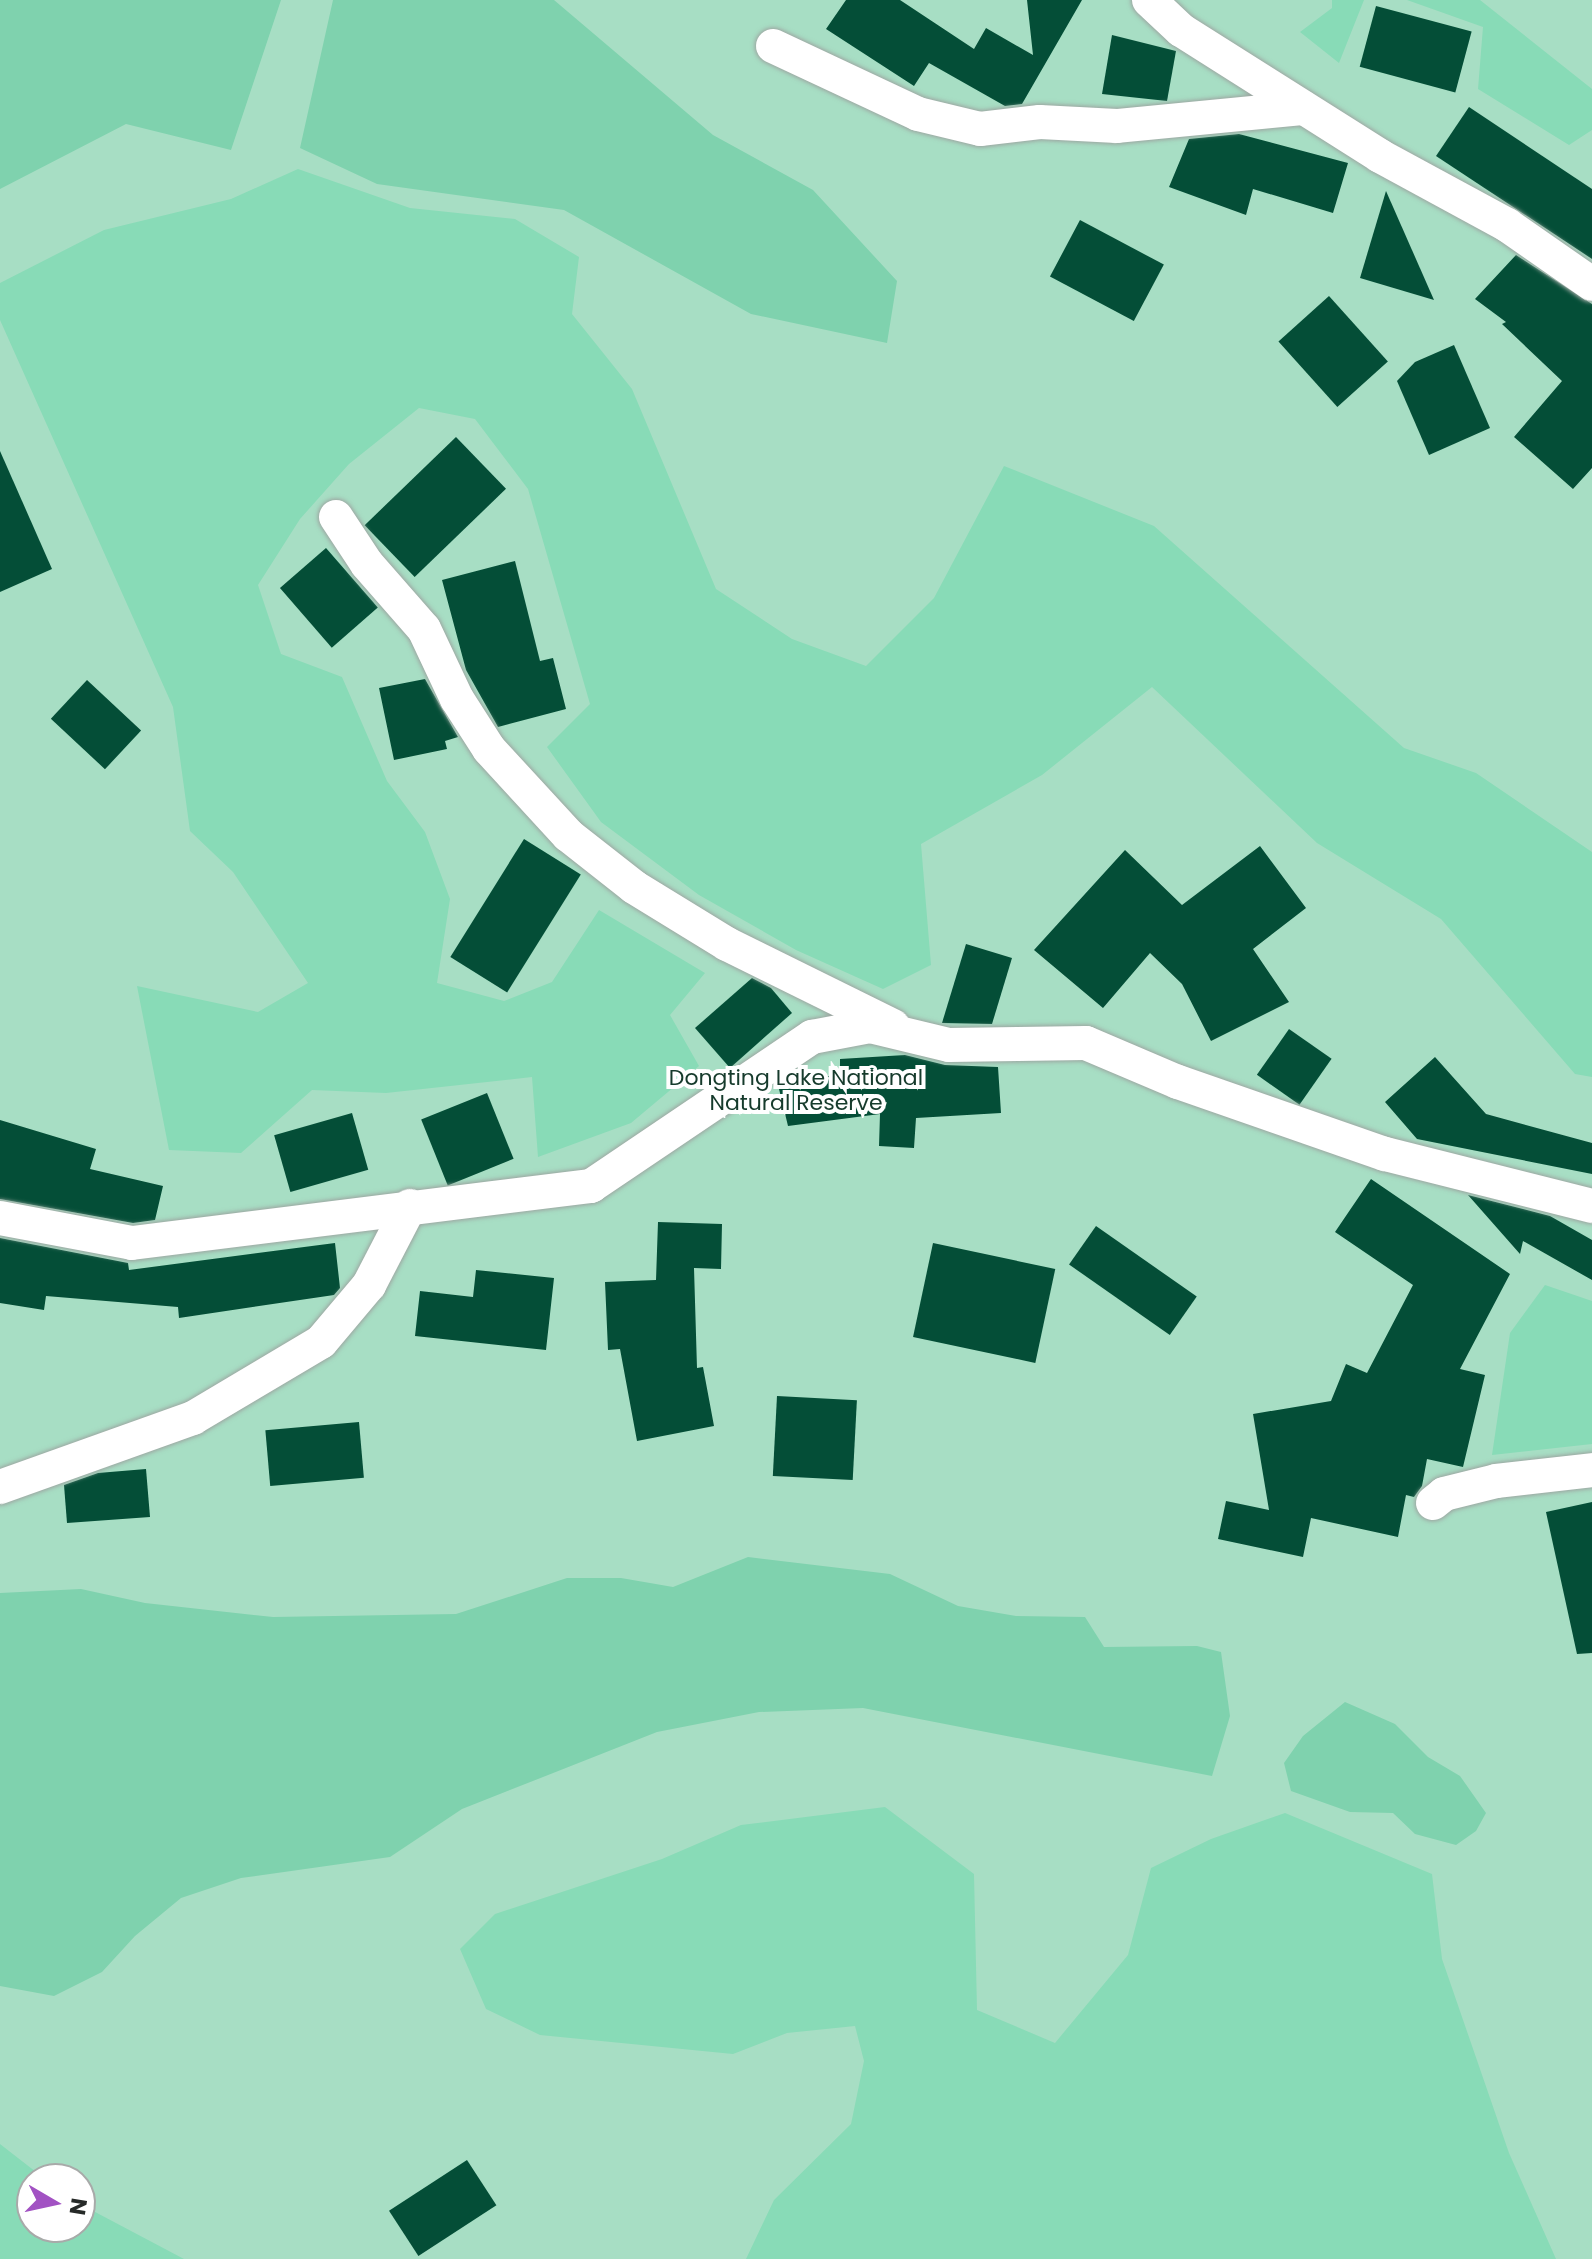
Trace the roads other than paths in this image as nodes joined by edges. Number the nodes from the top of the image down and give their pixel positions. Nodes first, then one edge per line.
1 (1149, 0) edge
2 (773, 46) dead end
3 (1303, 108) junction
4 (1592, 284) edge
5 (336, 517) dead end
6 (915, 1037) junction
7 (410, 1206) junction
8 (1592, 1206) edge
9 (0, 1218) edge
10 (1592, 1470) edge
11 (0, 1487) edge
12 (1433, 1503) dead end

1 - 3 street
2 - 3 street
3 - 4 street
5 - 6 street
6 - 7 street
6 - 8 street
7 - 9 street
7 - 11 street
10 - 12 street

